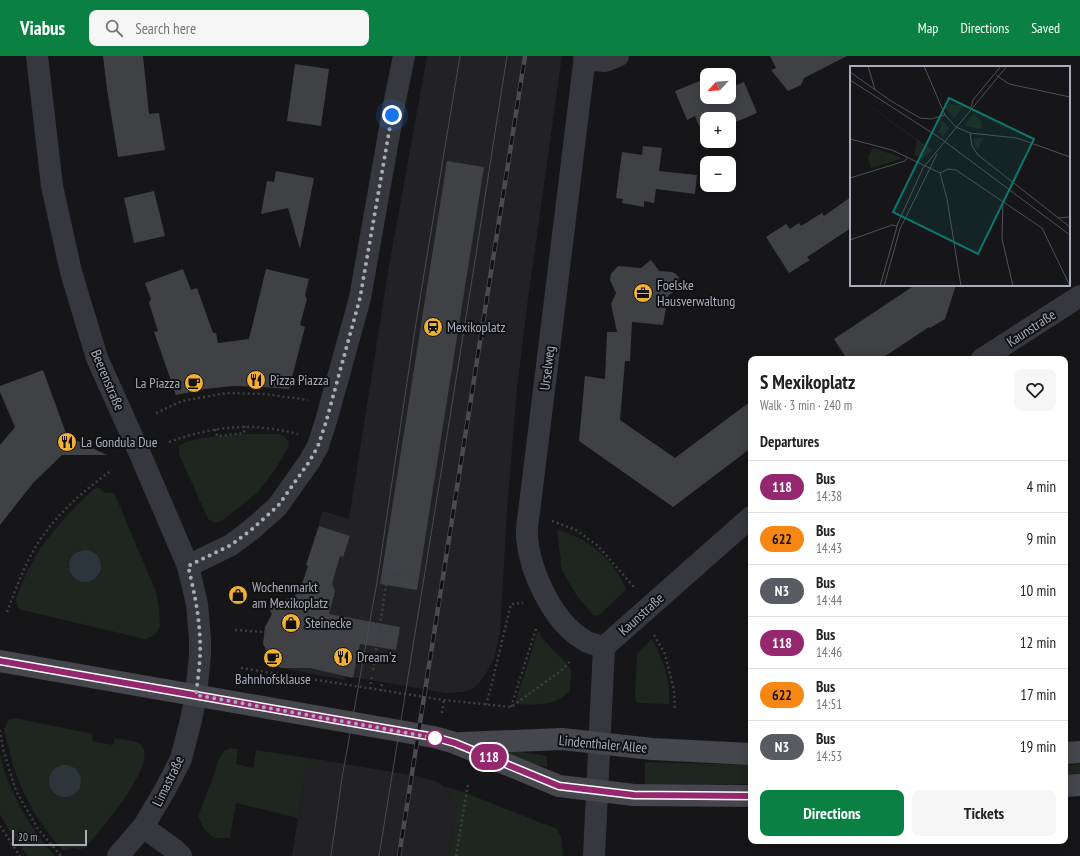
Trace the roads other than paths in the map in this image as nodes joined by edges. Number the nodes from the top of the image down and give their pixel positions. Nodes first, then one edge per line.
1 (37, 56) edge
2 (404, 56) edge
3 (618, 56) edge
4 (584, 57) edge
5 (1080, 296) edge
6 (987, 356) edge
7 (748, 520) edge
8 (188, 566) junction
9 (604, 647) junction
10 (0, 661) edge
11 (196, 695) junction
12 (455, 743) junction
13 (599, 744) junction
14 (1080, 752) edge
15 (1068, 753) edge
16 (748, 754) edge
17 (1080, 785) edge
18 (1068, 786) edge
19 (597, 791) junction
20 (748, 796) edge
21 (143, 827) junction
22 (118, 856) edge
23 (181, 856) edge
24 (594, 856) edge

1 - 8 street, Beerenstraße
2 - 8 street
3 - 4 street
4 - 9 street, Urselweg
5 - 6 street, Kaunstraße
7 - 9 street, Kaunstraße
8 - 11 street, Beerenstraße
9 - 13 street
10 - 11 main road, Lindenthaler Allee
11 - 12 main road, Lindenthaler Allee
11 - 21 street, Limastraße
12 - 13 main road, Lindenthaler Allee
12 - 19 main road, Lindenthaler Allee
13 - 16 main road, Lindenthaler Allee
13 - 19 street
14 - 15 main road
17 - 18 main road
19 - 20 main road, Lindenthaler Allee
19 - 24 street
21 - 22 street, Limastraße
21 - 23 street

